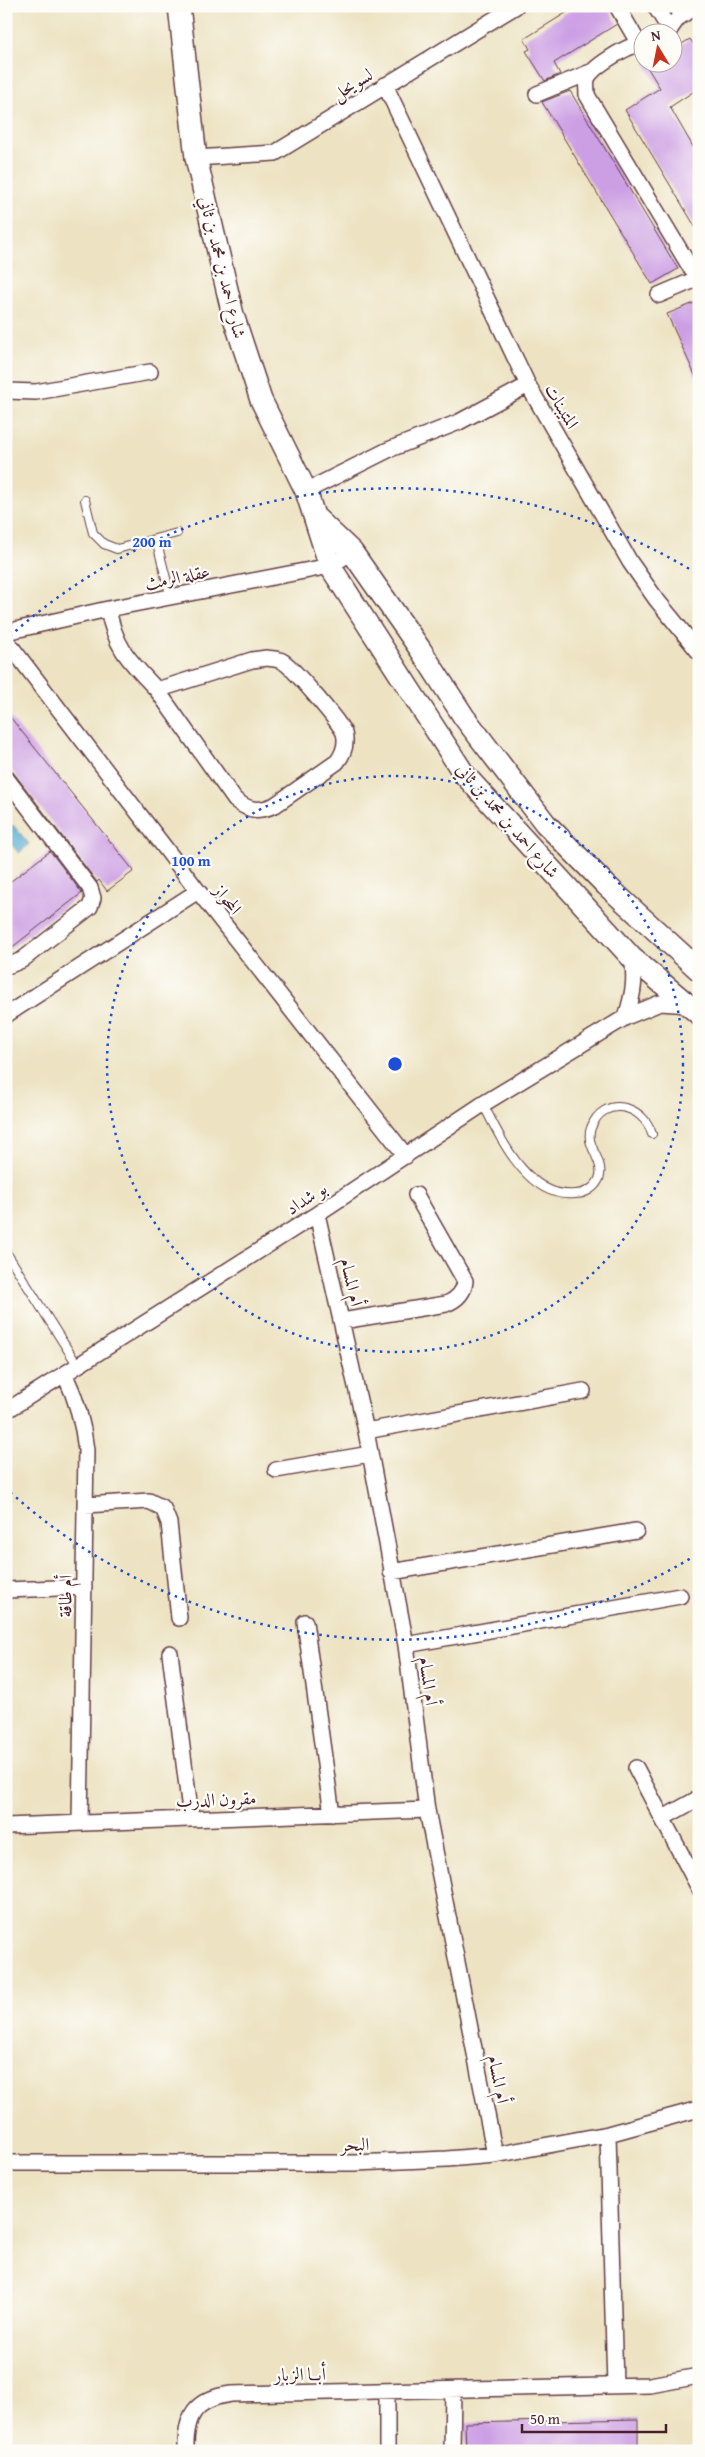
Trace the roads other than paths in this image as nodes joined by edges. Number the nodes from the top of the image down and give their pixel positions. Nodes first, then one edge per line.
1 (179, 6) edge
2 (516, 6) edge
3 (617, 6) edge
4 (655, 6) edge
5 (696, 6) edge
6 (664, 22) edge
7 (675, 22) edge
8 (632, 30) edge
9 (632, 47) edge
10 (593, 71) junction
11 (385, 85) junction
12 (537, 94) dead end
13 (196, 158) junction
14 (699, 276) edge
15 (659, 295) dead end
16 (150, 372) dead end
17 (528, 385) junction
18 (6, 391) edge
19 (306, 491) junction
20 (85, 500) dead end
21 (314, 516) junction
22 (177, 533) dead end
23 (156, 539) junction
24 (352, 552) junction
25 (330, 566) junction
26 (171, 598) junction
27 (108, 609) junction
28 (6, 632) edge
29 (6, 640) edge
30 (699, 652) edge
31 (157, 690) junction
32 (6, 778) edge
33 (198, 891) junction
34 (632, 958) junction
35 (6, 963) edge
36 (699, 970) edge
37 (694, 1010) edge
38 (6, 1016) edge
39 (626, 1017) junction
40 (483, 1104) junction
41 (652, 1134) dead end
42 (406, 1156) junction
43 (416, 1195) dead end
44 (316, 1214) junction
45 (6, 1252) edge
46 (342, 1321) junction
47 (78, 1366) junction
48 (65, 1375) junction
49 (583, 1390) dead end
50 (6, 1411) edge
51 (366, 1431) junction
52 (370, 1454) junction
53 (276, 1470) dead end
54 (85, 1504) junction
55 (636, 1531) dead end
56 (391, 1572) junction
57 (84, 1587) junction
58 (6, 1590) edge
59 (680, 1596) dead end
60 (179, 1618) dead end
61 (305, 1622) dead end
62 (406, 1644) junction
63 (170, 1653) dead end
64 (636, 1768) dead end
65 (699, 1798) edge
66 (428, 1810) junction
67 (332, 1814) junction
68 (191, 1818) junction
69 (663, 1818) junction
70 (80, 1822) junction
71 (6, 1826) edge
72 (699, 1888) edge
73 (699, 2109) edge
74 (608, 2134) junction
75 (495, 2155) junction
76 (6, 2163) edge
77 (699, 2376) edge
78 (615, 2386) junction
79 (453, 2390) junction
80 (388, 2391) junction
81 (186, 2451) edge
82 (387, 2451) edge
83 (452, 2451) edge

1 - 13 street, شارع احمد بن محمد بن ثاني
2 - 11 street, لسويحل
3 - 8 street
4 - 6 street
5 - 7 street
9 - 10 street
10 - 12 street
10 - 14 street
11 - 13 street, لسويحل
11 - 17 street
13 - 19 street, شارع احمد بن محمد بن ثاني
14 - 15 street
16 - 18 street
17 - 19 street, المتيبنات
17 - 30 street, المتيبنات
19 - 21 street, شارع احمد بن محمد بن ثاني
20 - 23 lane
21 - 24 street, شارع احمد بن محمد بن ثاني
21 - 25 street, شارع احمد بن محمد بن ثاني
22 - 23 lane
23 - 26 lane
24 - 25 street, عقلة الرمث
24 - 36 street, شارع احمد بن محمد بن ثاني
25 - 26 street, عقلة الرمث
25 - 34 street, شارع احمد بن محمد بن ثاني
26 - 27 street, عقلة الرمث
27 - 28 street, عقلة الرمث
27 - 31 street
29 - 33 street, المحواز
31 - 31 street
32 - 35 street
33 - 38 street
33 - 42 street, المحواز
34 - 37 street, شارع احمد بن محمد بن ثاني
34 - 39 street
37 - 39 street, بو شداد
39 - 40 street, بو شداد
40 - 41 lane
40 - 42 street, بو شداد
42 - 44 street, بو شداد
43 - 46 street
44 - 46 street, أم المسام
44 - 47 street, بو شداد
45 - 47 lane
46 - 51 street, أم المسام
47 - 48 street, بو شداد
48 - 50 street, بو شداد
48 - 54 street, أم طاقة
49 - 51 street
51 - 52 street, أم المسام
52 - 53 street
52 - 56 street, أم المسام
54 - 57 street, أم طاقة
54 - 60 street
55 - 56 street
56 - 62 street, أم المسام
57 - 58 street
57 - 70 street, أم طاقة
59 - 62 street
61 - 67 street
62 - 66 street, أم المسام
63 - 68 street
64 - 69 street
65 - 69 street
66 - 67 street, مقرون الدرب
66 - 75 street, أم المسام
67 - 68 street, مقرون الدرب
68 - 70 street, مقرون الدرب
69 - 72 street
70 - 71 street, مقرون الدرب
73 - 74 street, البحر
74 - 75 street, البحر
74 - 78 street
75 - 76 street, البحر
77 - 78 street, أبــا الزبار
78 - 79 street, أبــا الزبار
79 - 80 street, أبــا الزبار
79 - 83 street
80 - 81 street, أبــا الزبار
80 - 82 street

